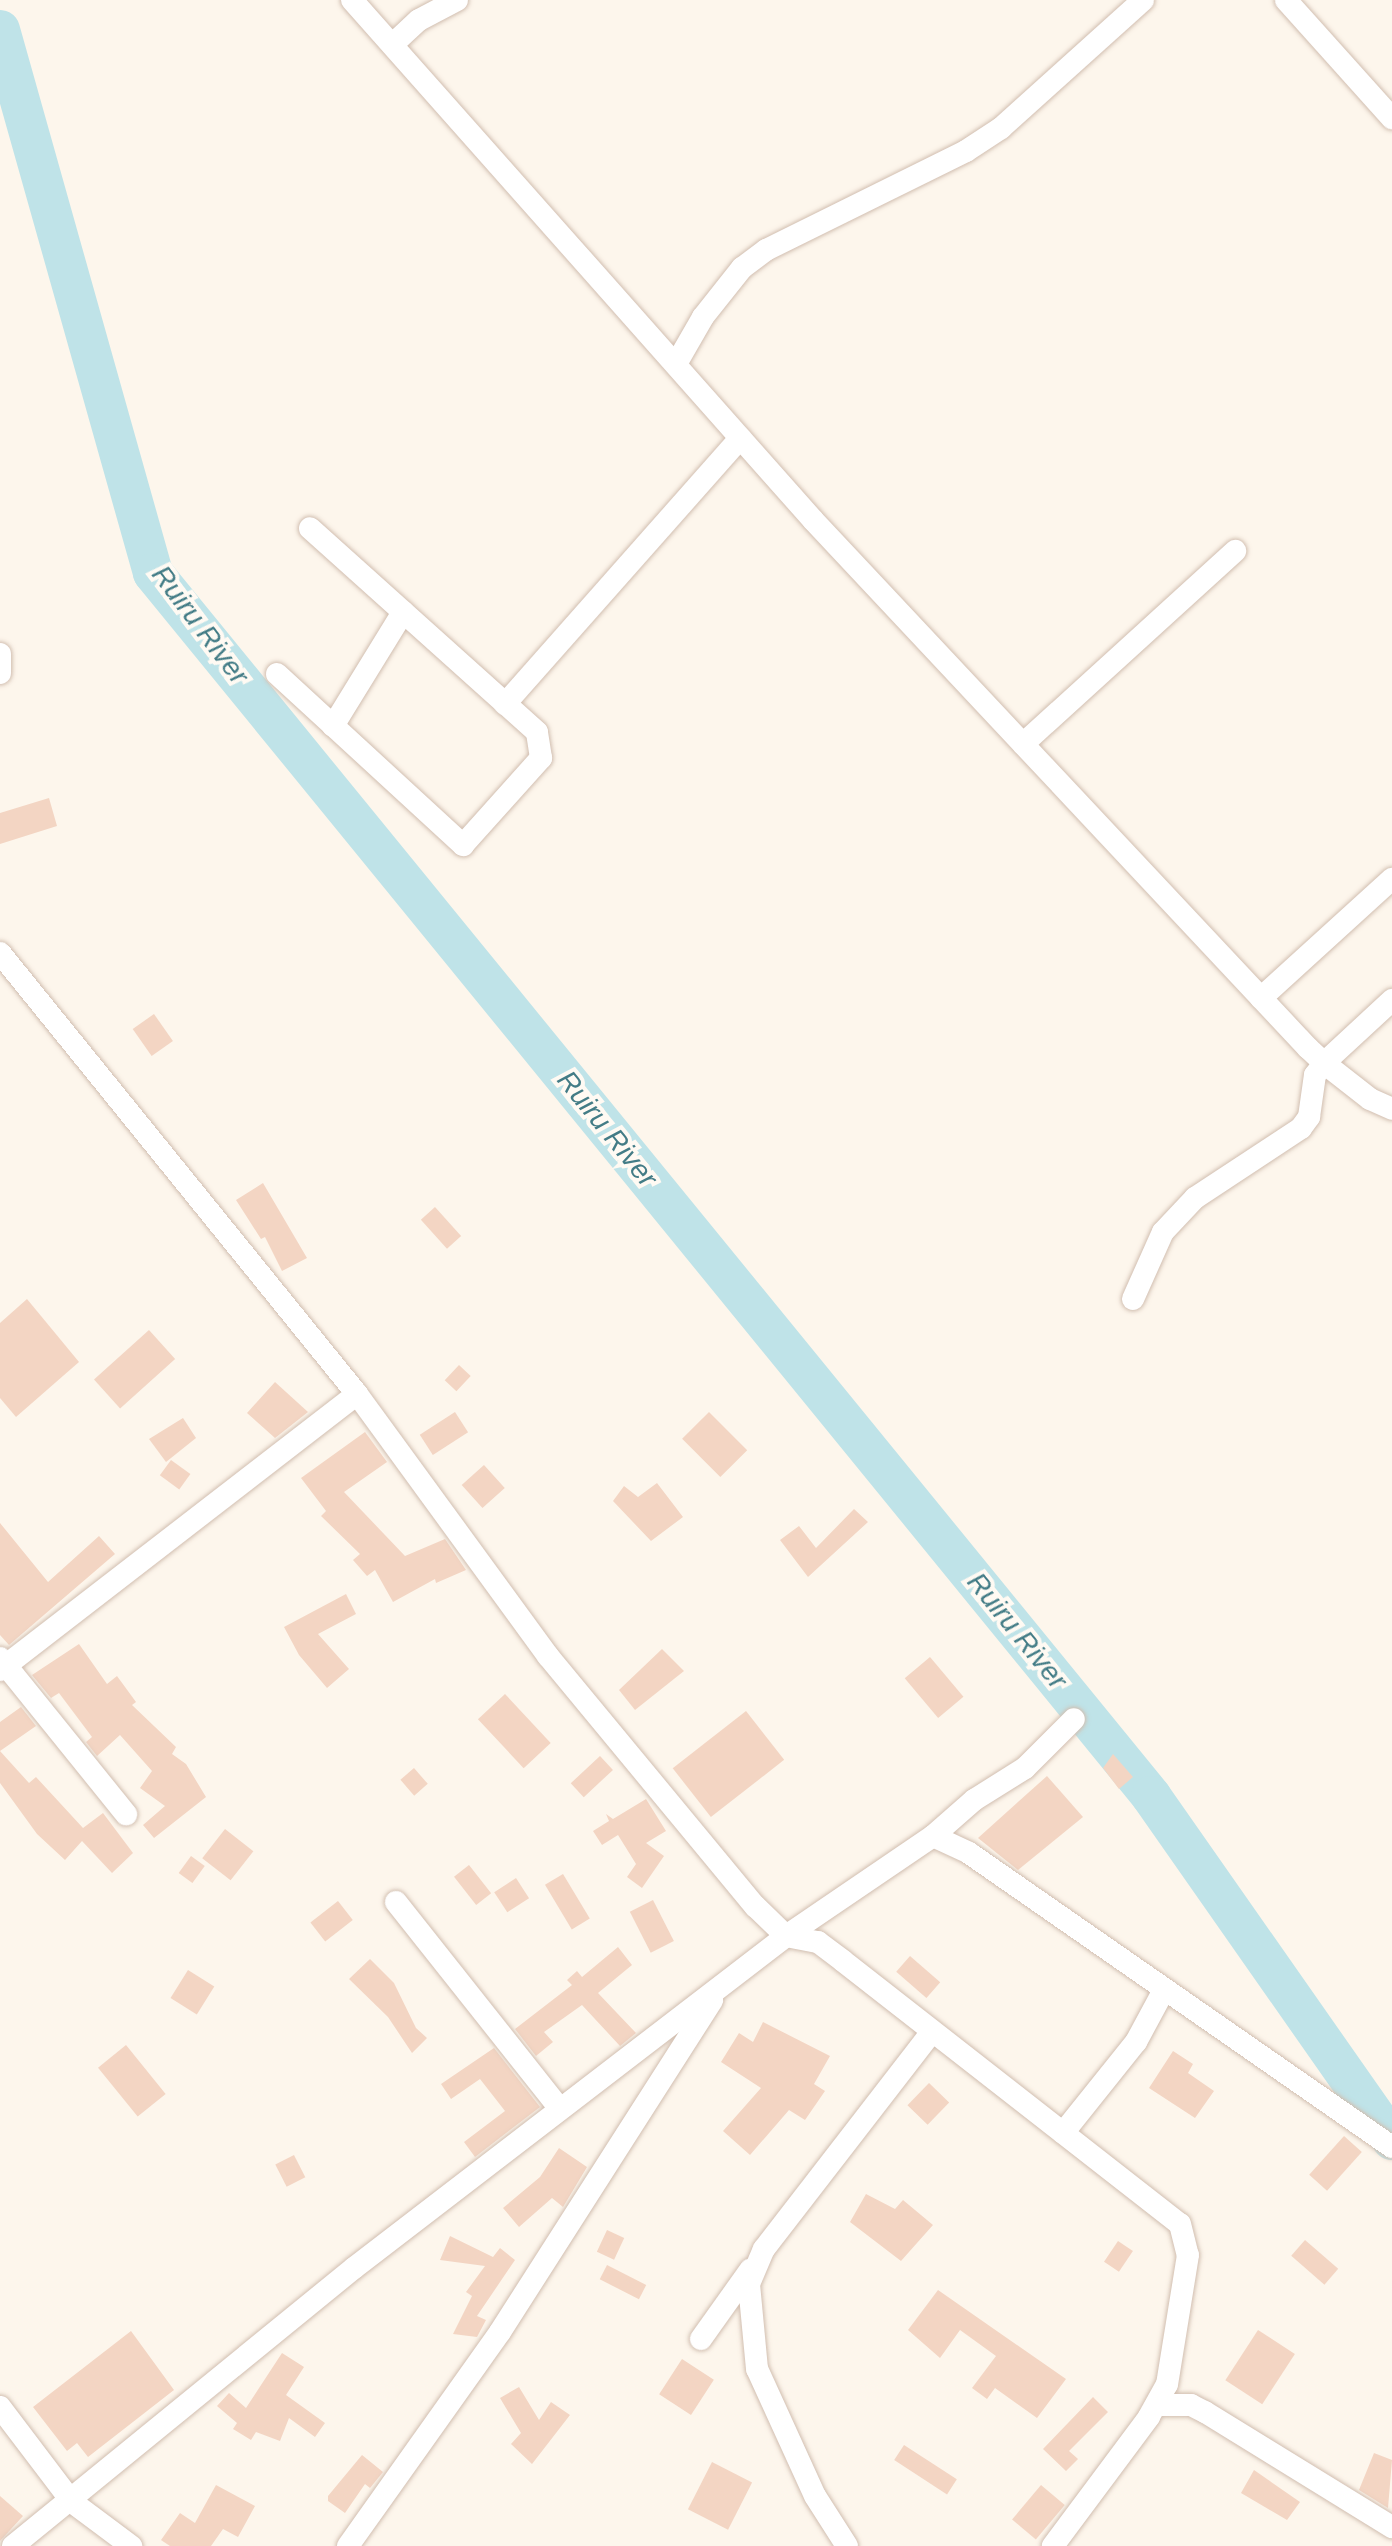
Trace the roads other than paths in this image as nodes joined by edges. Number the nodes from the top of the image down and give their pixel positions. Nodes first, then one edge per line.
1 (352, 0) edge
2 (457, 0) edge
3 (1143, 0) edge
4 (1286, 0) edge
5 (393, 44) junction
6 (1392, 118) edge
7 (676, 364) junction
8 (740, 438) junction
9 (310, 528) dead end
10 (1235, 551) dead end
11 (403, 612) junction
12 (0, 654) edge
13 (0, 673) edge
14 (277, 674) dead end
15 (505, 704) junction
16 (333, 726) junction
17 (1023, 744) junction
18 (1392, 879) edge
19 (0, 953) edge
20 (1261, 998) junction
21 (1392, 1000) edge
22 (1324, 1063) junction
23 (1392, 1109) edge
24 (1133, 1299) dead end
25 (357, 1394) junction
26 (2, 1665) edge
27 (1074, 1719) dead end
28 (126, 1814) dead end
29 (933, 1836) junction
30 (396, 1902) dead end
31 (786, 1936) junction
32 (722, 1986) junction
33 (1164, 1990) junction
34 (932, 2032) junction
35 (560, 2109) junction
36 (1063, 2133) junction
37 (1391, 2147) edge
38 (764, 2249) junction
39 (701, 2339) dead end
40 (1156, 2405) junction
41 (0, 2407) edge
42 (72, 2502) junction
43 (1392, 2527) edge
44 (13, 2546) edge
45 (131, 2546) edge
46 (348, 2546) edge
47 (847, 2546) edge
48 (1053, 2546) edge

1 - 5 street
2 - 5 street
3 - 7 street
4 - 6 street
5 - 7 street
7 - 8 street
8 - 15 street
8 - 17 street
9 - 11 street
10 - 17 street
11 - 15 street
11 - 16 street
12 - 13 street
14 - 16 street
15 - 16 street
17 - 20 street
18 - 20 street
19 - 25 street
20 - 22 street
21 - 22 street
22 - 23 street
22 - 24 street
25 - 26 street
25 - 31 street
26 - 28 street
27 - 29 street
29 - 31 street
29 - 33 street
30 - 35 street
31 - 32 street
31 - 34 street
32 - 35 street
32 - 46 street
33 - 36 street
33 - 37 street
34 - 36 street
34 - 38 street
35 - 42 street
36 - 40 street
38 - 39 street
38 - 47 street
40 - 43 street
40 - 48 street
41 - 42 street
42 - 44 street
42 - 45 street

